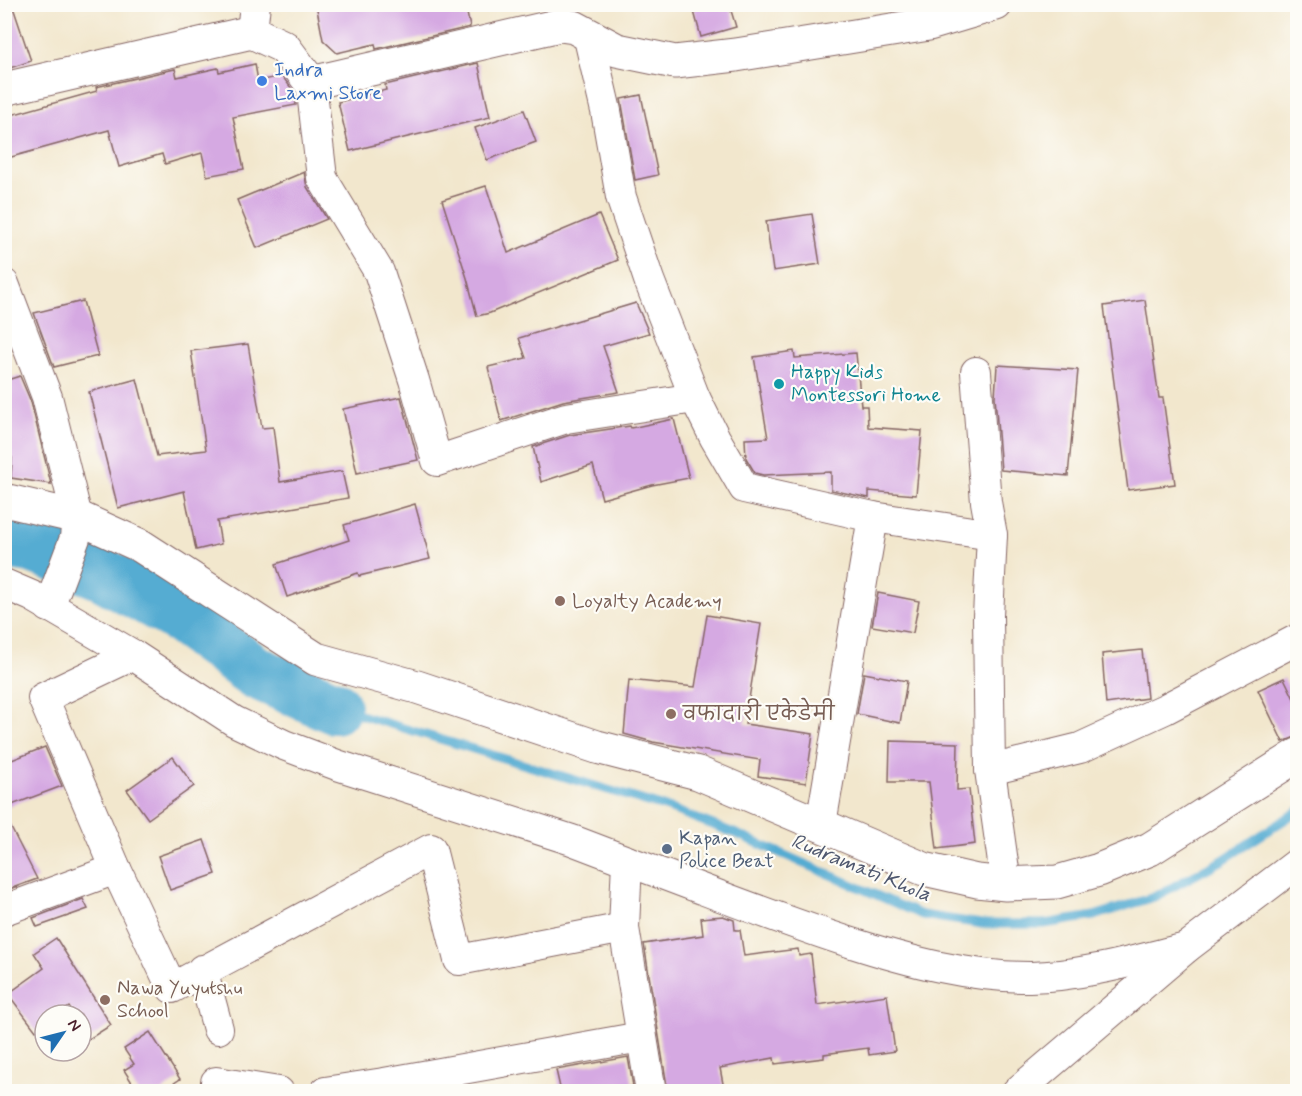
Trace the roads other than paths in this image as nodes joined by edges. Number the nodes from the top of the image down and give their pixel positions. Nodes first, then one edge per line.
1 (996, 4) edge
2 (926, 14) edge
3 (253, 18) edge
4 (588, 34) junction
5 (311, 83) junction
6 (4, 89) edge
7 (4, 284) edge
8 (976, 372) dead end
9 (695, 398) junction
10 (4, 500) edge
11 (873, 517) junction
12 (76, 528) junction
13 (992, 535) junction
14 (4, 584) edge
15 (49, 607) junction
16 (1298, 639) edge
17 (133, 655) junction
18 (1298, 755) edge
19 (990, 770) junction
20 (821, 824) junction
21 (627, 861) junction
22 (1298, 863) edge
23 (116, 869) junction
24 (1006, 884) junction
25 (4, 910) edge
26 (624, 928) junction
27 (1186, 948) junction
28 (202, 970) junction
29 (218, 1029) dead end
30 (641, 1037) junction
31 (216, 1082) dead end
32 (279, 1092) edge
33 (325, 1092) edge
34 (651, 1092) edge
35 (1017, 1092) edge

1 - 2 street
2 - 4 street
3 - 5 street
3 - 6 street
4 - 5 street
4 - 9 street
5 - 9 street
7 - 12 street
8 - 13 street
9 - 11 street
10 - 12 street
11 - 13 street
11 - 20 street
12 - 15 street
12 - 20 street
13 - 19 street
14 - 15 street
15 - 17 street
16 - 19 street
17 - 21 street
17 - 23 street
18 - 24 street
19 - 24 street
20 - 24 street
21 - 26 street
21 - 27 street
22 - 27 street
23 - 25 street
23 - 28 street
26 - 28 street
26 - 30 street
27 - 35 street
28 - 29 street
30 - 33 street
30 - 34 street
31 - 32 street

